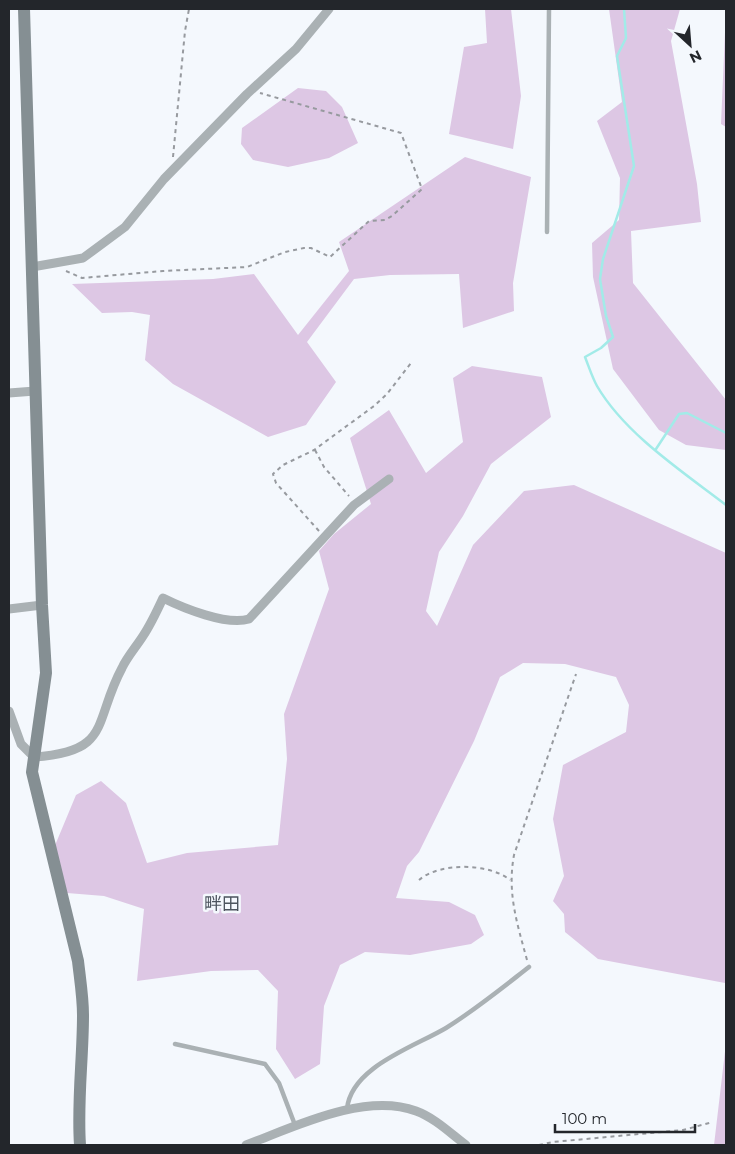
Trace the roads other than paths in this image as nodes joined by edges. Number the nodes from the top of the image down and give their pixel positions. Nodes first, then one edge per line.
1 (24, 9) edge
2 (329, 9) edge
3 (549, 9) edge
4 (547, 232) dead end
5 (32, 267) junction
6 (35, 390) junction
7 (9, 392) edge
8 (389, 479) dead end
9 (42, 605) junction
10 (9, 609) edge
11 (9, 711) edge
12 (34, 757) junction
13 (529, 967) road end
14 (175, 1044) dead end
15 (346, 1109) junction
16 (296, 1127) junction
17 (80, 1145) edge
18 (246, 1145) edge
19 (466, 1145) edge

1 - 5 street
2 - 5 street
3 - 4 lane
5 - 6 street
6 - 7 street
6 - 9 street
8 - 12 street
9 - 10 street
9 - 12 street
11 - 12 street
12 - 17 street
13 - 15 lane
14 - 16 lane
15 - 16 street
15 - 19 street
16 - 18 street

